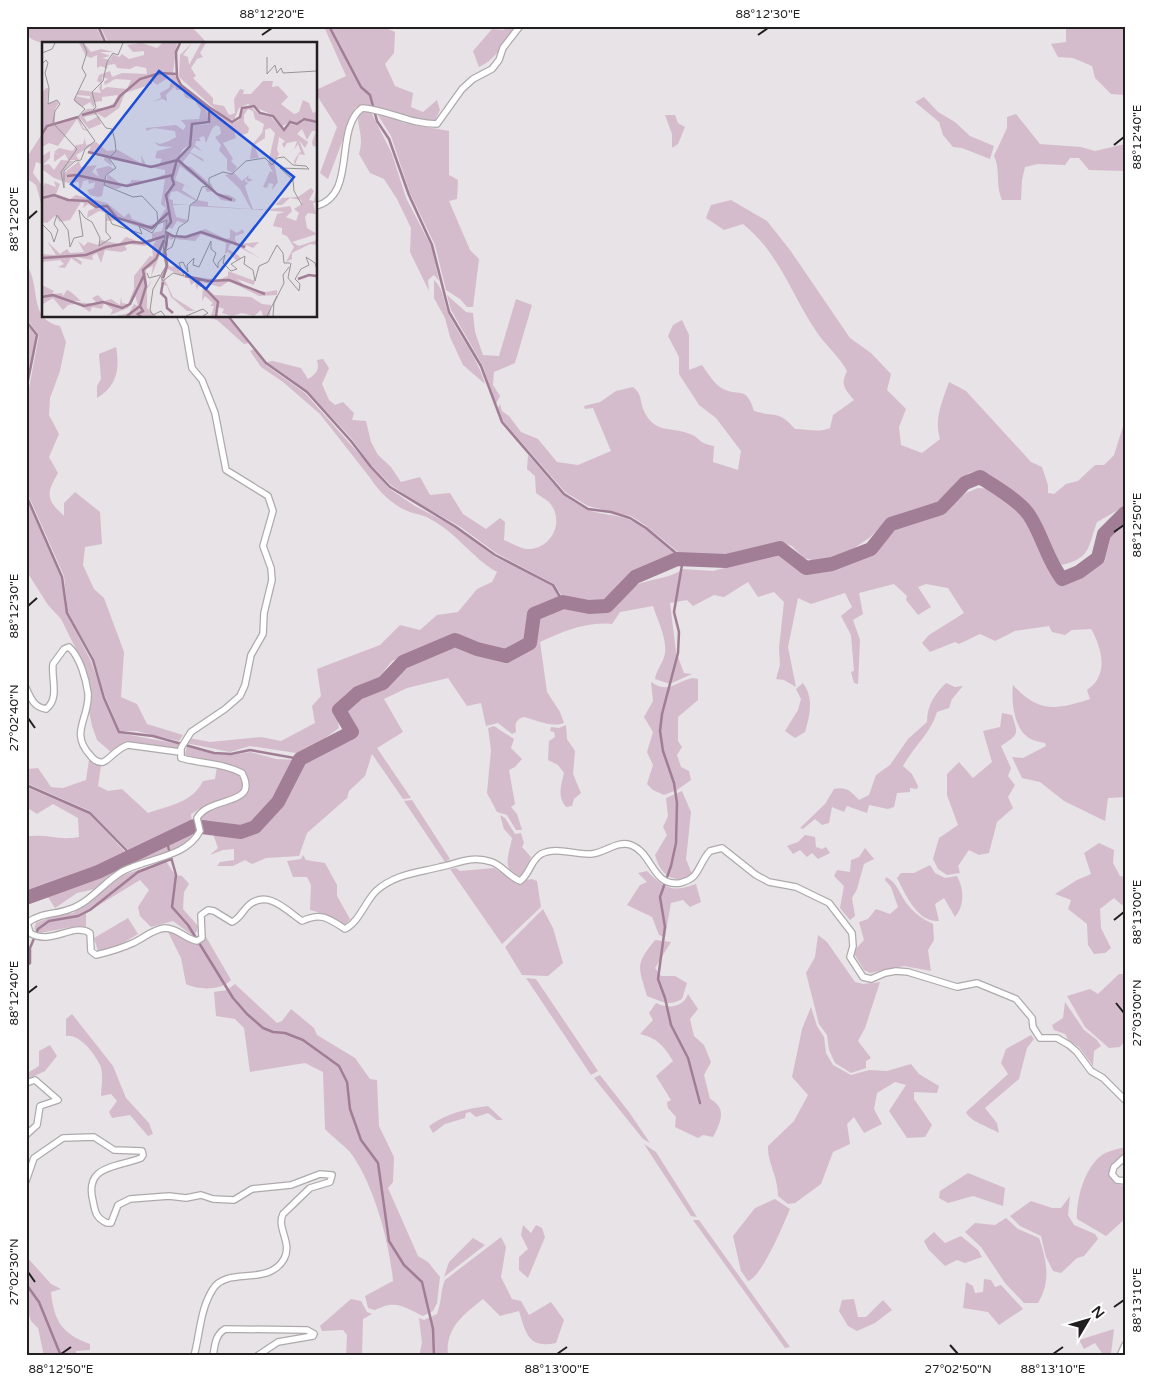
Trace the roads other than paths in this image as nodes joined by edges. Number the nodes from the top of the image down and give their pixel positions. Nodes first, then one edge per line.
1 (520, 26) edge
2 (318, 205) edge
3 (181, 318) edge
4 (26, 688) edge
5 (180, 750) junction
6 (27, 923) edge
7 (26, 1083) edge
8 (1125, 1100) edge
9 (26, 1135) edge
10 (1125, 1157) edge
11 (26, 1181) edge
12 (1125, 1181) edge
13 (1125, 1344) edge
14 (194, 1356) edge
15 (213, 1356) edge
16 (257, 1356) edge
17 (1120, 1356) edge

1 - 2 street
3 - 5 street
4 - 5 street
5 - 6 street
6 - 8 street
7 - 9 street
10 - 12 street
11 - 14 street
13 - 17 street
15 - 16 street

